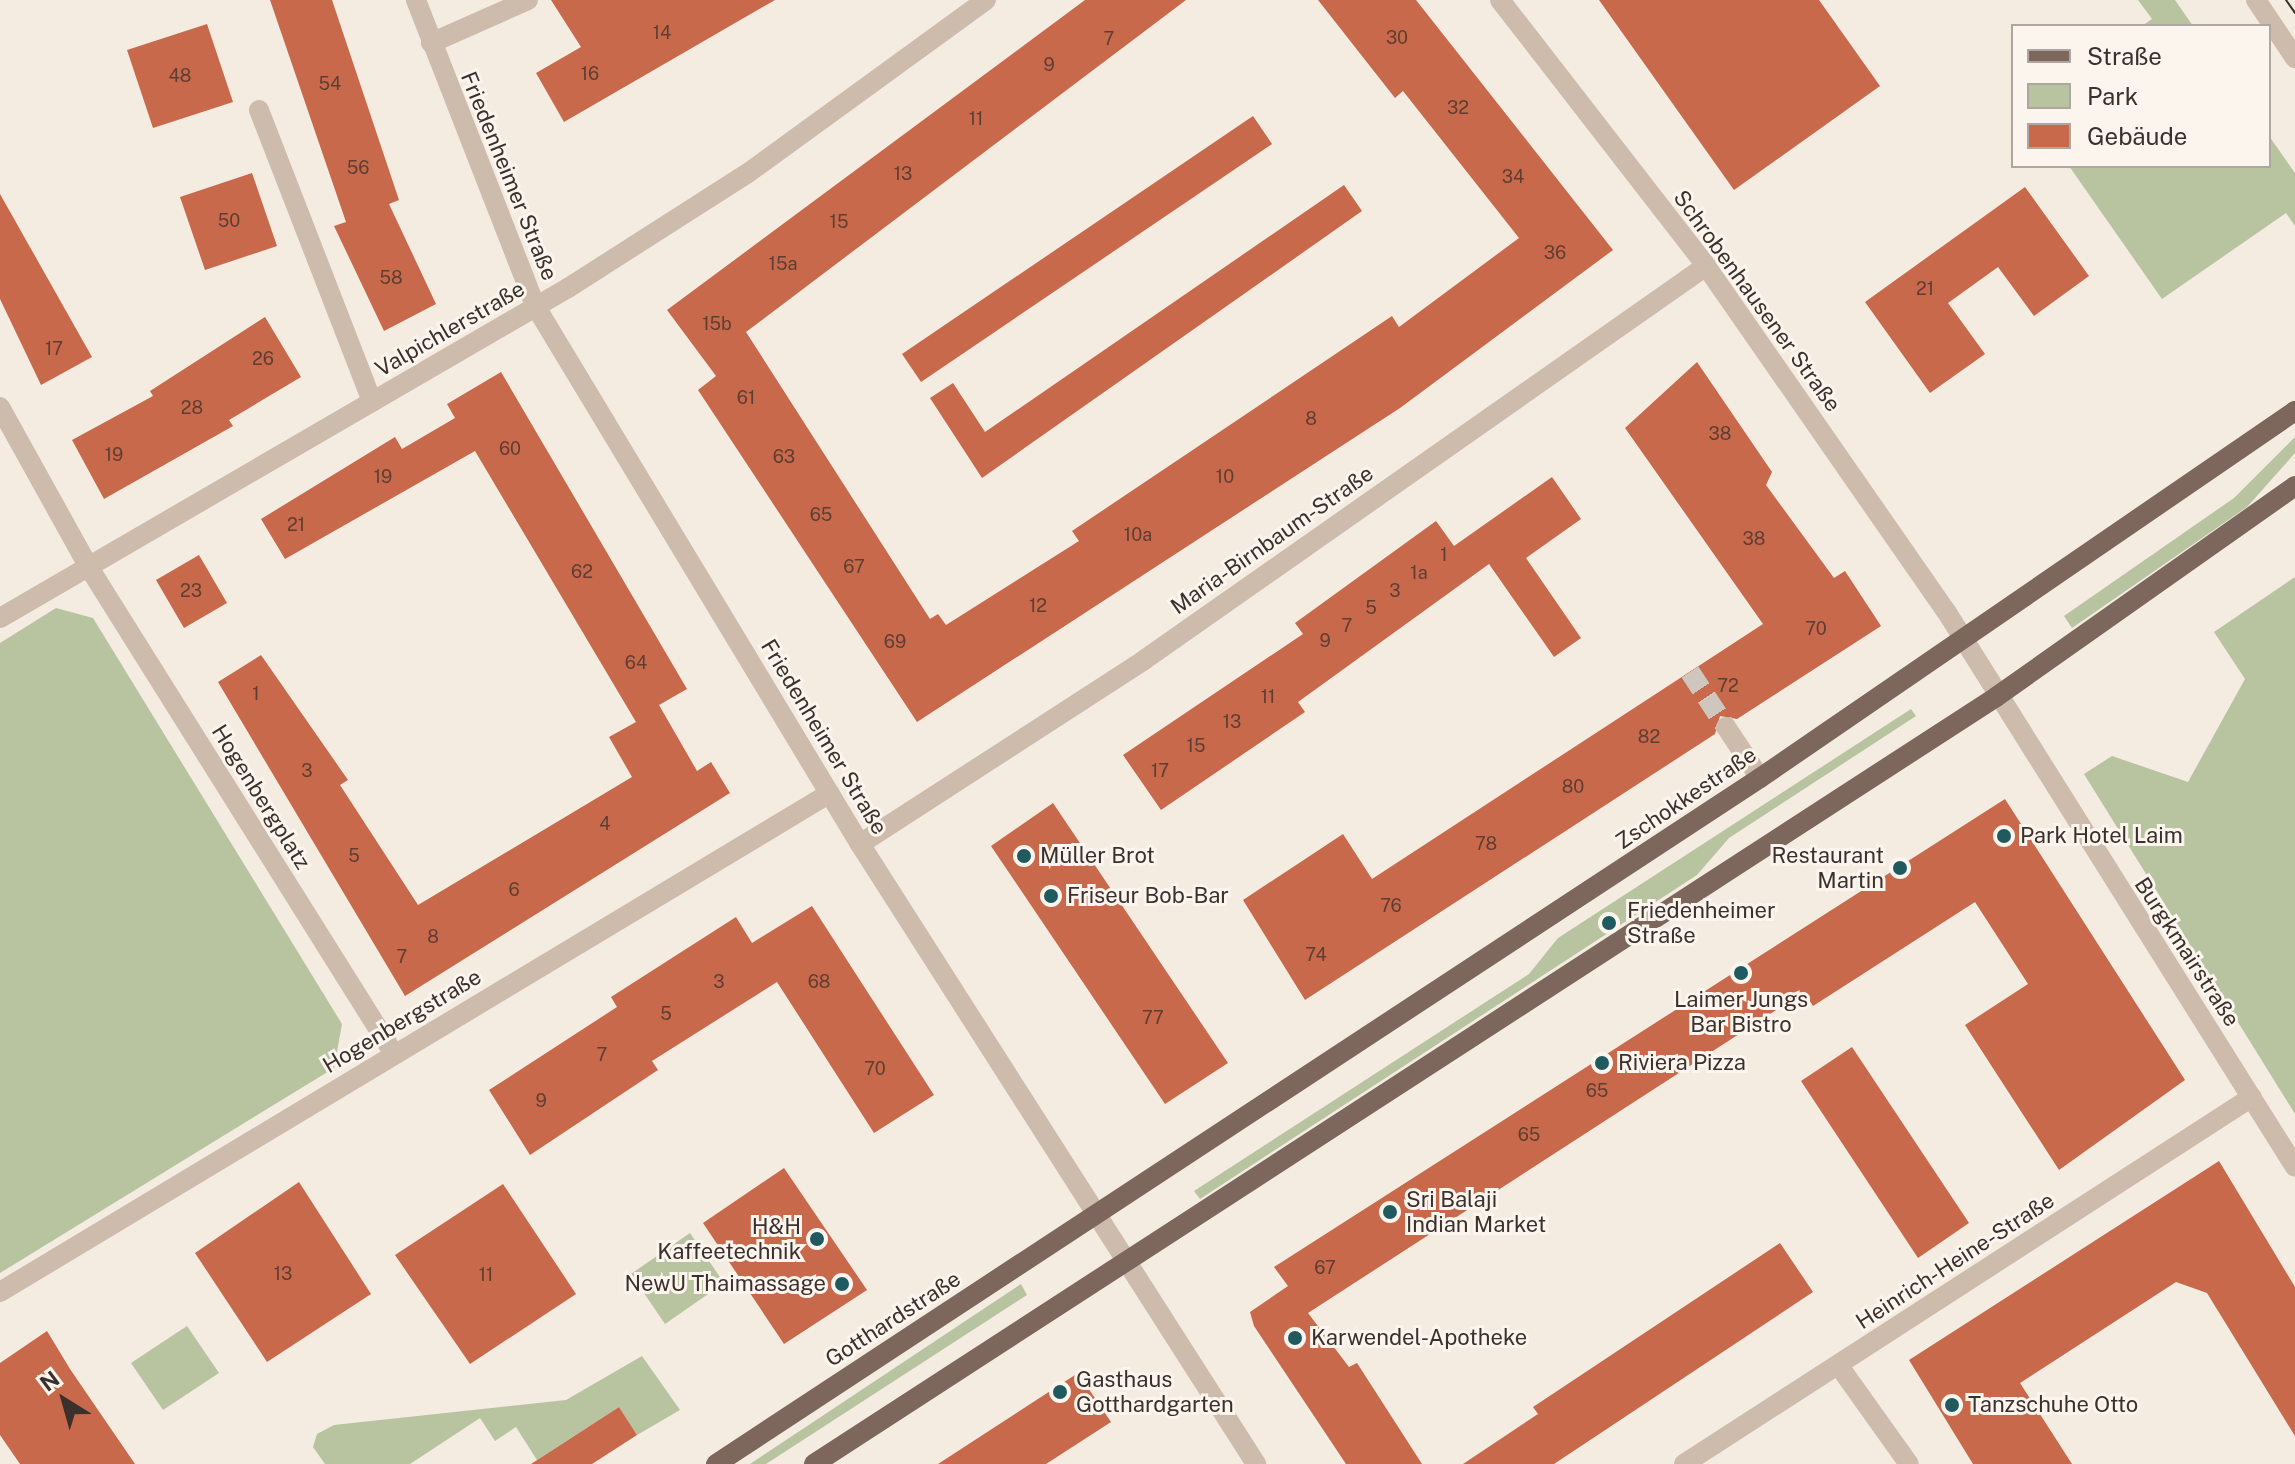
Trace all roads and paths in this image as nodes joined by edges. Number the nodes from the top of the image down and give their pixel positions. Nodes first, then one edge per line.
1 (416, 0) edge
2 (528, 0) edge
3 (986, 0) edge
4 (1500, 0) edge
5 (2256, 0) edge
6 (431, 43) junction
7 (2295, 58) edge
8 (259, 110) dead end
9 (1706, 266) junction
10 (536, 307) junction
11 (372, 402) junction
12 (0, 407) edge
13 (2295, 411) edge
14 (2295, 486) edge
15 (88, 566) junction
16 (0, 618) edge
17 (1963, 639) junction
18 (1996, 697) junction
19 (1726, 727) tunnel mouth
20 (1760, 778) junction
21 (830, 793) junction
22 (860, 844) junction
23 (394, 1054) junction
24 (2252, 1097) junction
25 (2295, 1167) edge
26 (1096, 1215) junction
27 (1126, 1261) junction
28 (0, 1292) edge
29 (1839, 1366) junction
30 (716, 1464) edge
31 (814, 1464) edge
32 (1256, 1464) edge
33 (1684, 1464) edge
34 (1909, 1464) edge

1 - 6 street, Friedenheimer Straße
2 - 6 street
3 - 10 street, Valpichlerstraße
4 - 9 street, Schrobenhausener Straße
5 - 7 street
6 - 10 street, Friedenheimer Straße
8 - 11 street
9 - 17 street, Schrobenhausener Straße
9 - 22 street, Maria-Birnbaum-Straße
10 - 11 street, Valpichlerstraße
10 - 21 street, Friedenheimer Straße
11 - 15 street, Valpichlerstraße
12 - 15 street, Hogenbergplatz
13 - 17 main road, Zschokkestraße
14 - 18 main road
15 - 16 street, Valpichlerstraße
15 - 23 street, Hogenbergplatz
17 - 18 street, Burgkmairstraße
17 - 20 main road, Zschokkestraße
18 - 24 street, Burgkmairstraße
18 - 27 main road
19 - 20 street
20 - 26 main road, Zschokkestraße
21 - 22 street, Friedenheimer Straße
21 - 23 street, Hogenbergstraße
22 - 26 street, Friedenheimer Straße
23 - 28 street, Hogenbergstraße
24 - 25 street, Burgkmairstraße
24 - 29 street, Heinrich-Heine-Straße
26 - 27 street, Friedenheimer Straße
26 - 30 main road, Gotthardstraße
27 - 31 main road
27 - 32 street, Friedenheimer Straße
29 - 33 street, Heinrich-Heine-Straße
29 - 34 street

